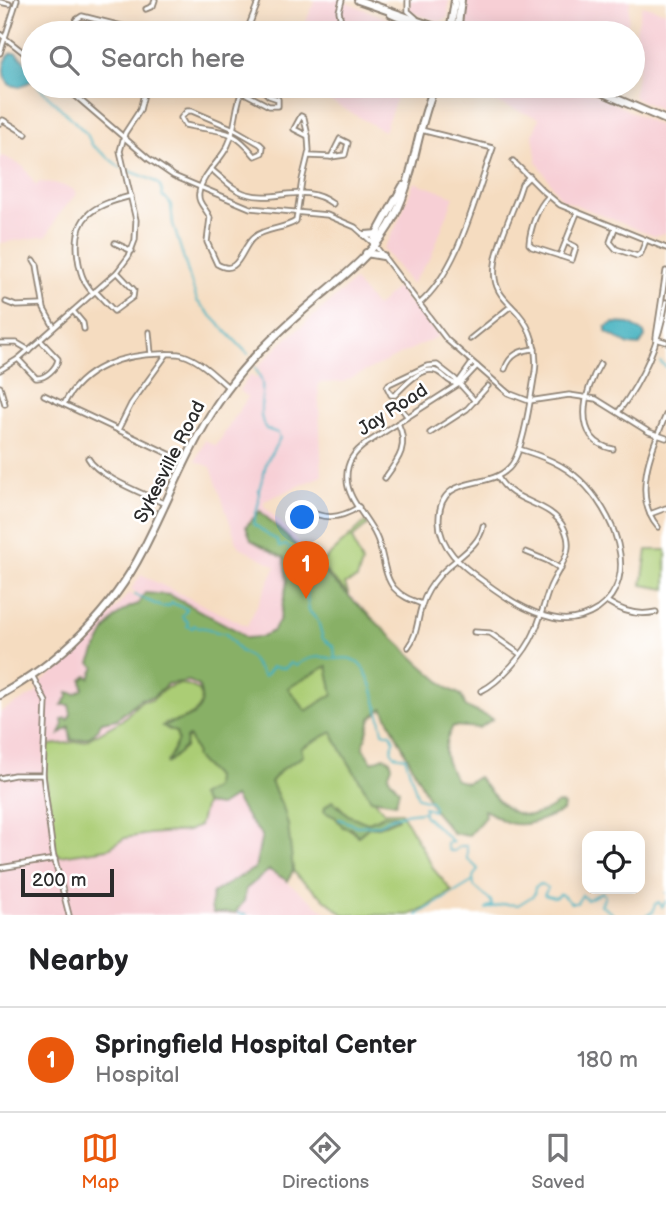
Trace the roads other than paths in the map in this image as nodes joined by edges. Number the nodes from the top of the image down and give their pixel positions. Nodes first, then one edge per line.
1 (17, 0) edge
2 (155, 0) edge
3 (259, 0) edge
4 (342, 0) edge
5 (358, 0) edge
6 (408, 0) edge
7 (455, 0) edge
8 (461, 0) edge
9 (0, 2) edge
10 (9, 4) dead end
11 (407, 8) junction
12 (146, 9) dead end
13 (386, 11) junction
14 (397, 13) junction
15 (457, 18) junction
16 (76, 21) edge
17 (102, 21) edge
18 (251, 21) edge
19 (341, 21) edge
20 (411, 21) edge
21 (412, 21) edge
22 (415, 21) edge
23 (453, 21) edge
24 (456, 21) edge
25 (459, 21) edge
26 (0, 34) edge
27 (6, 38) junction
28 (21, 50) edge
29 (0, 53) edge
30 (78, 98) edge
31 (143, 98) edge
32 (240, 98) edge
33 (257, 98) edge
34 (275, 98) edge
35 (429, 98) edge
36 (430, 98) edge
37 (615, 98) edge
38 (666, 120) edge
39 (0, 123) edge
40 (421, 130) junction
41 (233, 132) junction
42 (26, 134) dead end
43 (308, 136) junction
44 (124, 138) junction
45 (309, 156) junction
46 (331, 158) junction
47 (513, 161) dead end
48 (211, 169) junction
49 (530, 176) junction
50 (200, 189) junction
51 (300, 193) junction
52 (131, 196) junction
53 (548, 197) junction
54 (333, 204) dead end
55 (298, 212) junction
56 (577, 214) junction
57 (615, 228) junction
58 (378, 234) junction
59 (365, 235) junction
60 (646, 240) junction
61 (566, 242) junction
62 (115, 243) dead end
63 (374, 244) junction
64 (666, 248) edge
65 (132, 251) junction
66 (366, 253) junction
67 (383, 256) junction
68 (560, 257) junction
69 (34, 260) dead end
70 (666, 271) edge
71 (117, 272) junction
72 (94, 292) junction
73 (6, 302) dead end
74 (666, 302) edge
75 (419, 304) junction
76 (43, 305) junction
77 (511, 306) junction
78 (73, 311) junction
79 (55, 327) junction
80 (84, 328) dead end
81 (149, 332) dead end
82 (470, 339) dead end
83 (656, 339) junction
84 (40, 340) junction
85 (666, 342) edge
86 (0, 344) edge
87 (535, 349) junction
88 (29, 350) junction
89 (151, 354) junction
90 (167, 354) junction
91 (18, 359) junction
92 (473, 362) junction
93 (600, 364) dead end
94 (477, 366) junction
95 (505, 369) dead end
96 (0, 370) edge
97 (457, 384) junction
98 (488, 386) dead end
99 (0, 387) edge
100 (228, 387) junction
101 (44, 395) dead end
102 (586, 397) junction
103 (475, 401) junction
104 (529, 401) junction
105 (5, 404) dead end
106 (64, 404) junction
107 (398, 405) dead end
108 (619, 411) junction
109 (666, 415) edge
110 (407, 416) junction
111 (398, 423) junction
112 (118, 430) junction
113 (430, 433) dead end
114 (658, 436) junction
115 (666, 438) edge
116 (519, 449) junction
117 (613, 449) dead end
118 (88, 458) dead end
119 (184, 461) junction
120 (498, 477) junction
121 (385, 478) dead end
122 (164, 504) junction
123 (303, 507) dead end
124 (359, 507) junction
125 (666, 508) edge
126 (650, 513) junction
127 (483, 526) dead end
128 (658, 527) dead end
129 (526, 552) dead end
130 (456, 558) junction
131 (561, 569) junction
132 (608, 601) junction
133 (422, 604) junction
134 (656, 612) dead end
135 (541, 615) junction
136 (474, 632) dead end
137 (408, 647) dead end
138 (520, 654) junction
139 (32, 675) junction
140 (481, 691) dead end
141 (0, 695) edge
142 (43, 775) junction
143 (0, 778) edge
144 (54, 859) junction
145 (0, 868) edge
146 (69, 915) edge

1 - 27 street
2 - 12 street
3 - 18 street
4 - 19 street
5 - 13 main road
6 - 11 street
7 - 15 main road
8 - 15 main road
9 - 10 street
11 - 14 street
11 - 22 street
13 - 14 main road
13 - 20 main road
14 - 21 main road
15 - 23 main road
15 - 24 main road
15 - 25 main road
16 - 17 street
26 - 27 street
27 - 28 street
27 - 29 street
30 - 44 street
31 - 44 street
32 - 41 street
33 - 34 street
35 - 58 main road, Sykesville Road
36 - 40 main road, Sykesville Road
37 - 38 main road
39 - 42 street
40 - 63 main road, Sykesville Road
40 - 75 street
41 - 41 street
41 - 41 street
41 - 48 street
43 - 43 street
43 - 45 street
44 - 50 street
44 - 52 street
45 - 46 street
45 - 51 street
46 - 46 street
47 - 49 street
48 - 50 street
48 - 51 street
49 - 53 street
49 - 77 street
50 - 55 street
50 - 55 street
51 - 54 street
51 - 55 street
52 - 65 street
52 - 72 street
53 - 56 street
53 - 68 street
55 - 59 street
56 - 57 street
56 - 61 street
57 - 60 street
57 - 60 street
58 - 59 main road
58 - 63 main road, Sykesville Road
59 - 63 street
60 - 64 street
61 - 68 street
61 - 68 street
62 - 65 street
63 - 66 main road, Sykesville Road
63 - 67 street
65 - 71 street
66 - 67 main road
66 - 100 main road, Sykesville Road
67 - 75 street
69 - 76 street
70 - 83 street
71 - 72 street
71 - 72 street
72 - 78 street
73 - 76 street
74 - 83 street
75 - 92 street
76 - 79 street
77 - 82 street
77 - 87 street
78 - 79 street
78 - 80 street
79 - 84 street
81 - 89 street
83 - 85 street
83 - 108 street
84 - 88 street
84 - 91 street
86 - 88 street
87 - 95 street
87 - 104 street
88 - 91 street
89 - 90 street
89 - 106 street
90 - 100 street
90 - 112 street
91 - 96 street
92 - 94 street
92 - 97 street, Jay Road
93 - 102 street
94 - 97 street, Jay Road
94 - 104 street
97 - 97 street
97 - 103 street
97 - 110 street, Jay Road
98 - 103 street
99 - 105 street
100 - 119 main road, Sykesville Road
101 - 106 street
102 - 104 street
102 - 108 street
102 - 117 street
103 - 113 street
104 - 116 street
106 - 112 street
107 - 110 street
108 - 114 street
109 - 114 street
110 - 111 street, Jay Road
111 - 121 street
111 - 124 street, Jay Road
112 - 119 street
114 - 115 street
114 - 126 street
116 - 120 street
116 - 132 street
118 - 122 street
119 - 122 main road, Sykesville Road
120 - 130 street
120 - 131 street
122 - 139 main road, Sykesville Road
123 - 124 street
124 - 133 street, Jay Road
125 - 126 street
126 - 128 street
127 - 130 street
129 - 131 street
130 - 133 street
130 - 135 street
131 - 135 street
132 - 134 street
132 - 135 street
133 - 137 street
135 - 138 street
136 - 138 street
138 - 140 street
139 - 141 main road, Sykesville Road
139 - 142 street
142 - 143 street
142 - 144 street
144 - 145 street
144 - 146 street

